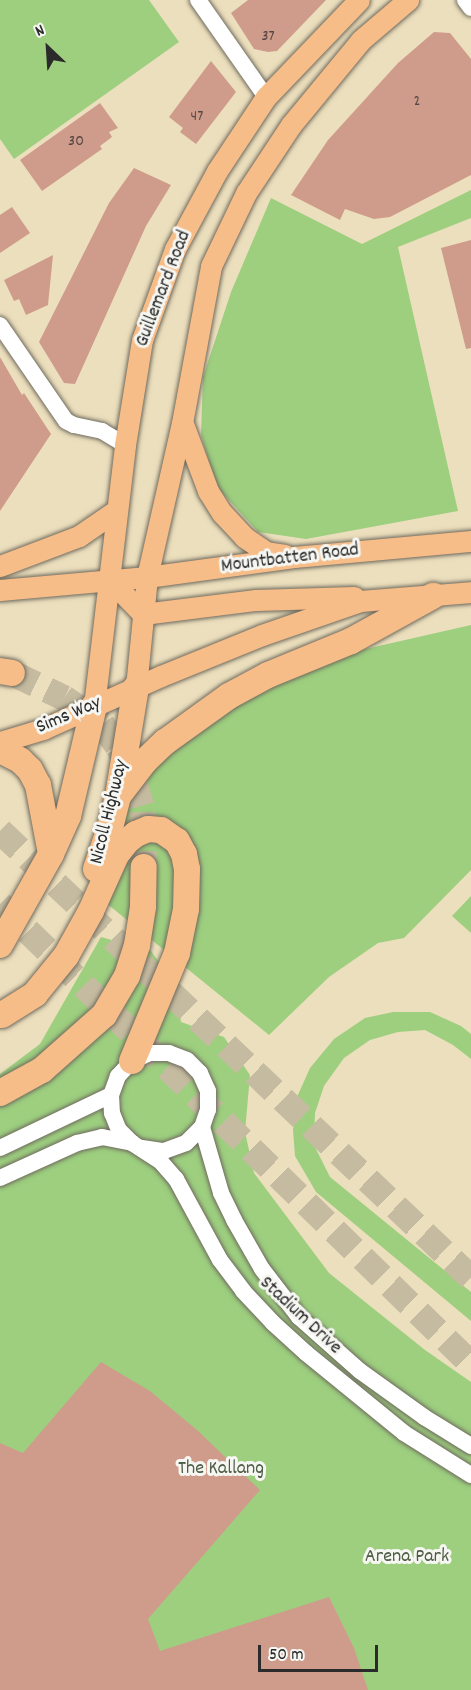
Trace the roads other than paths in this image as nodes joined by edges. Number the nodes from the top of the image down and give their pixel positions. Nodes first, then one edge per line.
1 (198, 0) edge
2 (359, 0) edge
3 (408, 0) edge
4 (465, 0) edge
5 (471, 8) edge
6 (266, 97) junction
7 (0, 325) edge
8 (182, 423) junction
9 (125, 445) junction
10 (118, 501) junction
11 (471, 541) edge
12 (294, 557) junction
13 (0, 566) edge
14 (147, 577) junction
15 (110, 580) junction
16 (0, 590) edge
17 (471, 592) edge
18 (433, 596) junction
19 (360, 601) junction
20 (143, 614) junction
21 (136, 687) junction
22 (94, 706) junction
23 (0, 742) edge
24 (0, 750) edge
25 (118, 796) junction
26 (51, 854) junction
27 (144, 867) tunnel mouth
28 (0, 945) edge
29 (1, 1016) edge
30 (132, 1061) junction
31 (0, 1093) edge
32 (111, 1095) junction
33 (202, 1127) junction
34 (137, 1145) junction
35 (0, 1148) edge
36 (0, 1178) edge
37 (471, 1446) edge
38 (471, 1475) edge

1 - 6 street
2 - 6 main road, Guillemard Road
3 - 8 main road, Guillemard Road
4 - 5 street
6 - 9 main road, Guillemard Road
7 - 9 street
8 - 12 main road
8 - 14 main road, Guillemard Road
9 - 10 main road, Guillemard Road
10 - 13 main road
10 - 15 main road, Guillemard Road
11 - 12 main road, Mountbatten Road
12 - 14 main road, Mountbatten Road
14 - 15 main road, Mountbatten Road
14 - 20 main road, Guillemard Road
15 - 16 main road
15 - 20 main road
15 - 22 main road, Guillemard Road
17 - 18 main road
18 - 19 main road
18 - 25 highway
19 - 20 main road
19 - 21 main road
20 - 21 main road, Guillemard Road
21 - 22 main road, Sims Way
21 - 25 highway, Nicoll Highway
22 - 23 main road, Sims Way
22 - 26 highway, Nicoll Highway
24 - 26 highway
25 - 29 highway, Nicoll Highway
26 - 28 highway, Nicoll Highway
27 - 31 highway
29 - 30 highway
30 - 32 street
30 - 33 street, Stadium Drive
32 - 34 street, Stadium Drive
32 - 35 street
33 - 34 street
33 - 37 street, Stadium Drive
34 - 36 street
34 - 38 street, Stadium Drive

